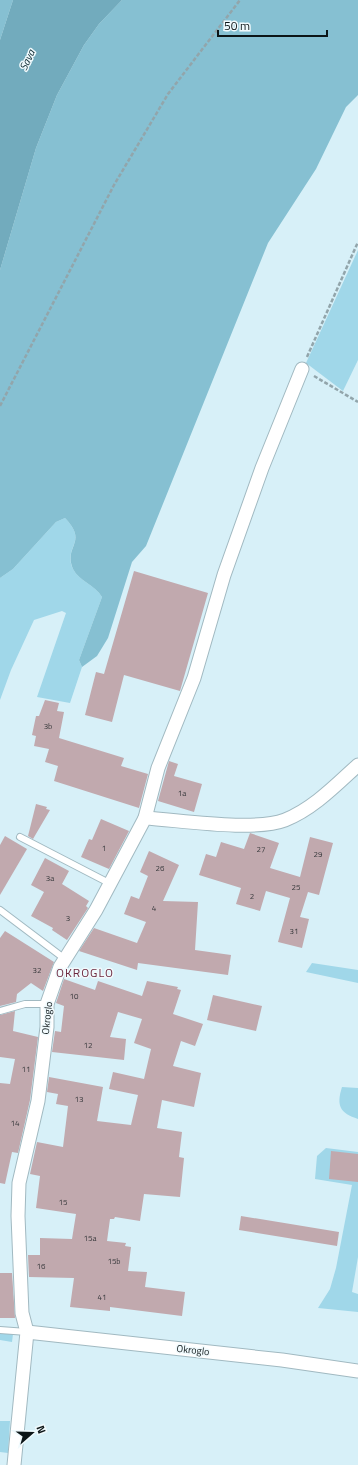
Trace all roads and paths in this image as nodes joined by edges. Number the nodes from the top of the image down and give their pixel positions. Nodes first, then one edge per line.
1 (240, 0) edge
2 (358, 242) edge
3 (302, 368) junction
4 (358, 402) edge
5 (0, 406) edge
6 (358, 765) edge
7 (145, 818) junction
8 (20, 837) dead end
9 (109, 884) junction
10 (0, 910) edge
11 (65, 959) junction
12 (47, 1004) junction
13 (0, 1011) edge
14 (0, 1330) edge
15 (27, 1332) junction
16 (358, 1371) edge
17 (14, 1465) edge

1 - 5 path
2 - 3 path
3 - 4 path
3 - 7 street, Okroglo
6 - 7 street
7 - 9 street, Okroglo
8 - 9 lane
9 - 11 street, Okroglo
10 - 11 lane
11 - 12 street, Okroglo
12 - 13 lane
12 - 15 street, Okroglo
14 - 15 lane
15 - 16 street, Okroglo
15 - 17 street, Okroglo

